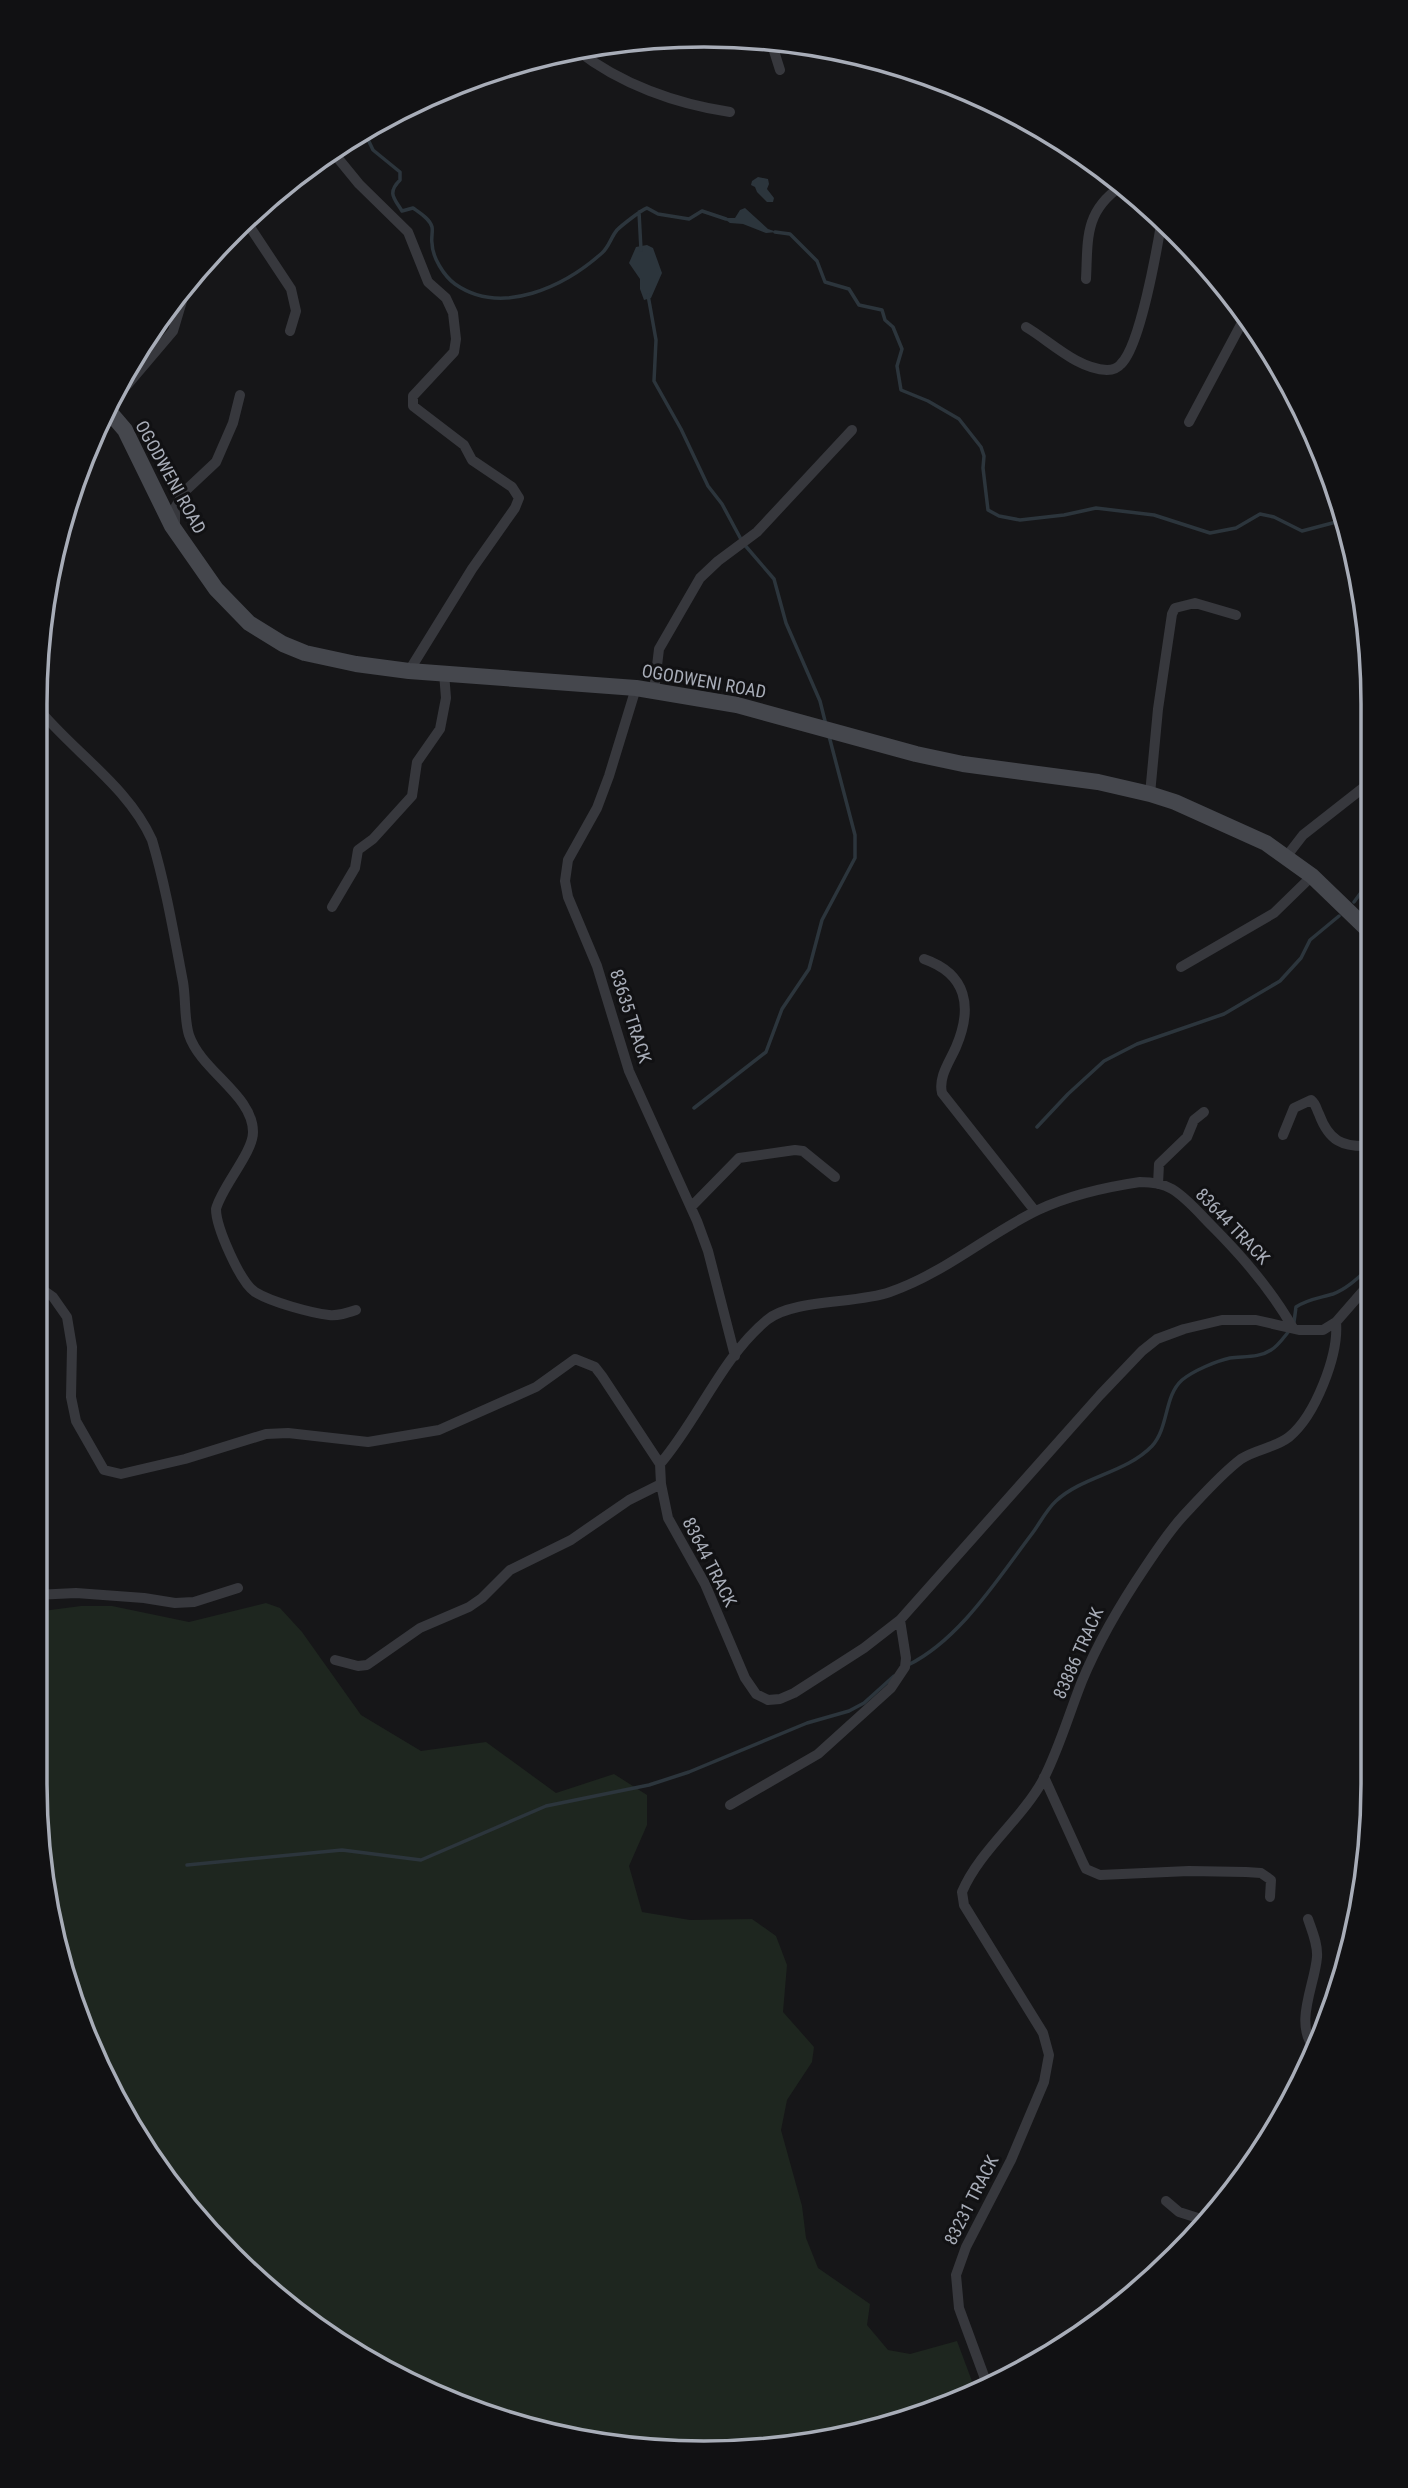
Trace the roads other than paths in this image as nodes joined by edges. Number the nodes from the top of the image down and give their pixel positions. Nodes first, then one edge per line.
1 (774, 52) edge
2 (588, 58) edge
3 (780, 70) dead end
4 (730, 112) dead end
5 (338, 159) edge
6 (1114, 192) edge
7 (251, 229) edge
8 (1159, 232) edge
9 (1086, 279) dead end
10 (180, 309) edge
11 (1240, 326) edge
12 (1026, 327) dead end
13 (290, 331) dead end
14 (136, 375) edge
15 (240, 395) dead end
16 (114, 417) edge
17 (1189, 422) dead end
18 (852, 430) dead end
19 (175, 530) junction
20 (1236, 615) dead end
21 (409, 671) junction
22 (444, 673) junction
23 (636, 688) junction
24 (654, 691) junction
25 (47, 717) edge
26 (1361, 789) edge
27 (1150, 794) junction
28 (1286, 857) junction
29 (1312, 876) junction
30 (332, 907) dead end
31 (1361, 923) edge
32 (924, 959) dead end
33 (1181, 967) dead end
34 (1204, 1112) dead end
35 (1283, 1135) dead end
36 (1361, 1146) edge
37 (835, 1177) dead end
38 (1158, 1184) junction
39 (691, 1207) junction
40 (1035, 1211) junction
41 (47, 1293) edge
42 (1361, 1293) edge
43 (356, 1310) dead end
44 (1336, 1322) junction
45 (1293, 1328) junction
46 (735, 1356) junction
47 (660, 1464) junction
48 (661, 1484) junction
49 (238, 1588) dead end
50 (47, 1594) edge
51 (900, 1620) junction
52 (335, 1660) dead end
53 (1044, 1777) junction
54 (730, 1805) dead end
55 (1270, 1897) dead end
56 (1308, 1919) dead end
57 (1043, 2034) joint
58 (1308, 2041) edge
59 (1166, 2201) dead end
60 (1197, 2218) edge
61 (985, 2377) edge

1 - 3 street
2 - 4 street
5 - 21 street
6 - 9 street
7 - 13 street
8 - 12 street
10 - 14 street
11 - 17 street
15 - 19 street
16 - 19 street, OGODWENI ROAD
18 - 24 street
19 - 21 street, OGODWENI ROAD
20 - 27 street
21 - 22 street, OGODWENI ROAD
22 - 23 street, OGODWENI ROAD
22 - 30 street
23 - 24 street, OGODWENI ROAD
23 - 39 street, 83635 TRACK
24 - 27 street, OGODWENI ROAD
25 - 43 street
26 - 28 street
27 - 28 street, OGODWENI ROAD
28 - 29 street, OGODWENI ROAD
29 - 31 street, OGODWENI ROAD
29 - 33 street
32 - 40 street
34 - 38 street
35 - 36 street
37 - 39 street
38 - 40 street
38 - 45 street, 83644 TRACK
39 - 46 street, 83635 TRACK
40 - 46 street
41 - 47 street
42 - 44 street
44 - 45 street, 83644 TRACK
44 - 53 street, 83886 TRACK
45 - 51 street, 83644 TRACK
46 - 47 street
47 - 48 street, 83644 TRACK
48 - 51 street, 83644 TRACK
48 - 52 street
49 - 50 street
51 - 54 street
53 - 55 street
53 - 57 street, 83886 TRACK
56 - 58 street
57 - 61 street, 83231 TRACK
59 - 60 street

